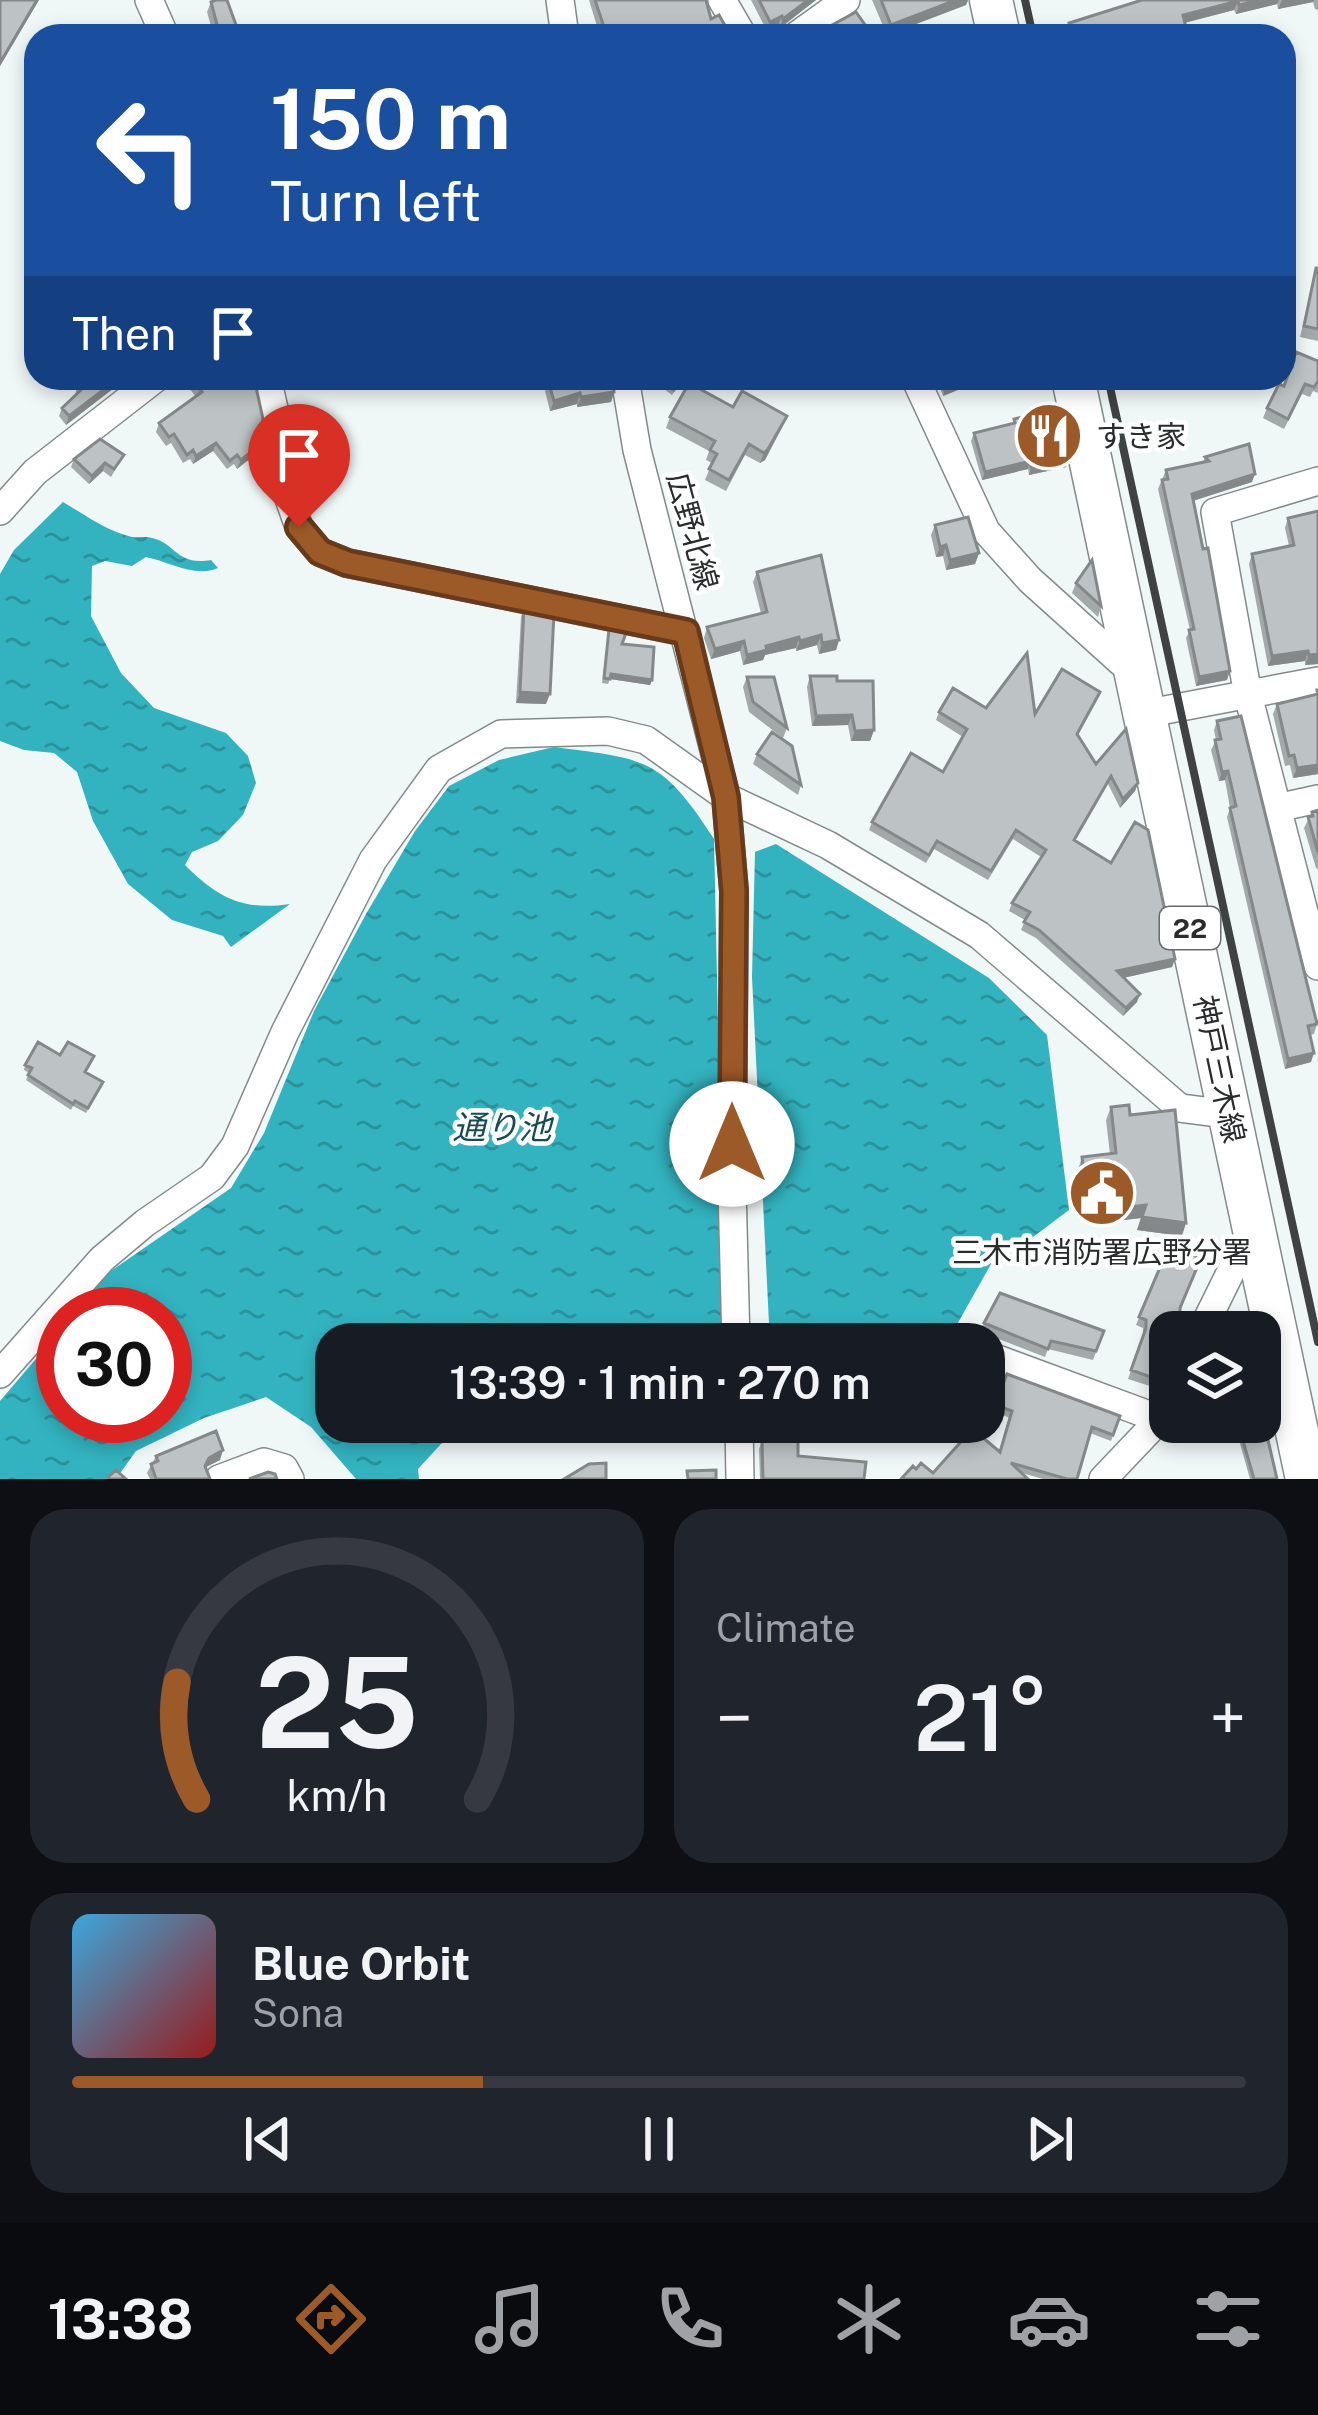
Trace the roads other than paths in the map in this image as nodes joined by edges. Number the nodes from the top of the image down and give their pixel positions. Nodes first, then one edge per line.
1 (846, 0) edge
2 (813, 24) edge
3 (141, 390) edge
4 (270, 390) edge
5 (627, 390) edge
6 (921, 390) edge
7 (1075, 390) edge
8 (1318, 481) edge
9 (0, 511) edge
10 (686, 632) junction
11 (1133, 660) junction
12 (1318, 681) edge
13 (1248, 695) junction
14 (1144, 714) junction
15 (726, 797) junction
16 (1318, 799) edge
17 (1277, 808) junction
18 (1318, 966) edge
19 (1228, 1106) junction
20 (1257, 1242) junction
21 (1211, 1311) edge
22 (735, 1323) edge
23 (1005, 1360) edge
24 (0, 1374) edge
25 (1149, 1404) edge
26 (1149, 1427) edge
27 (739, 1443) edge
28 (219, 1479) edge
29 (290, 1479) edge
30 (740, 1479) edge
31 (1103, 1479) edge
32 (1307, 1479) edge

1 - 2 street
3 - 9 street
4 - 10 street
5 - 10 street, 広野北線
6 - 11 street
7 - 11 main road, 神戸三木線 / 22
8 - 13 street
10 - 15 street, 広野北線
11 - 14 main road, 神戸三木線 / 22
12 - 13 street
13 - 14 street
13 - 17 street
14 - 19 main road, 神戸三木線 / 22
15 - 19 street
15 - 22 street, 広野北線
15 - 24 street
16 - 17 street
17 - 18 street
19 - 20 main road, 神戸三木線 / 22
20 - 21 street
20 - 32 main road, 神戸三木線 / 22
23 - 25 street
26 - 31 street
27 - 30 street
28 - 29 street

